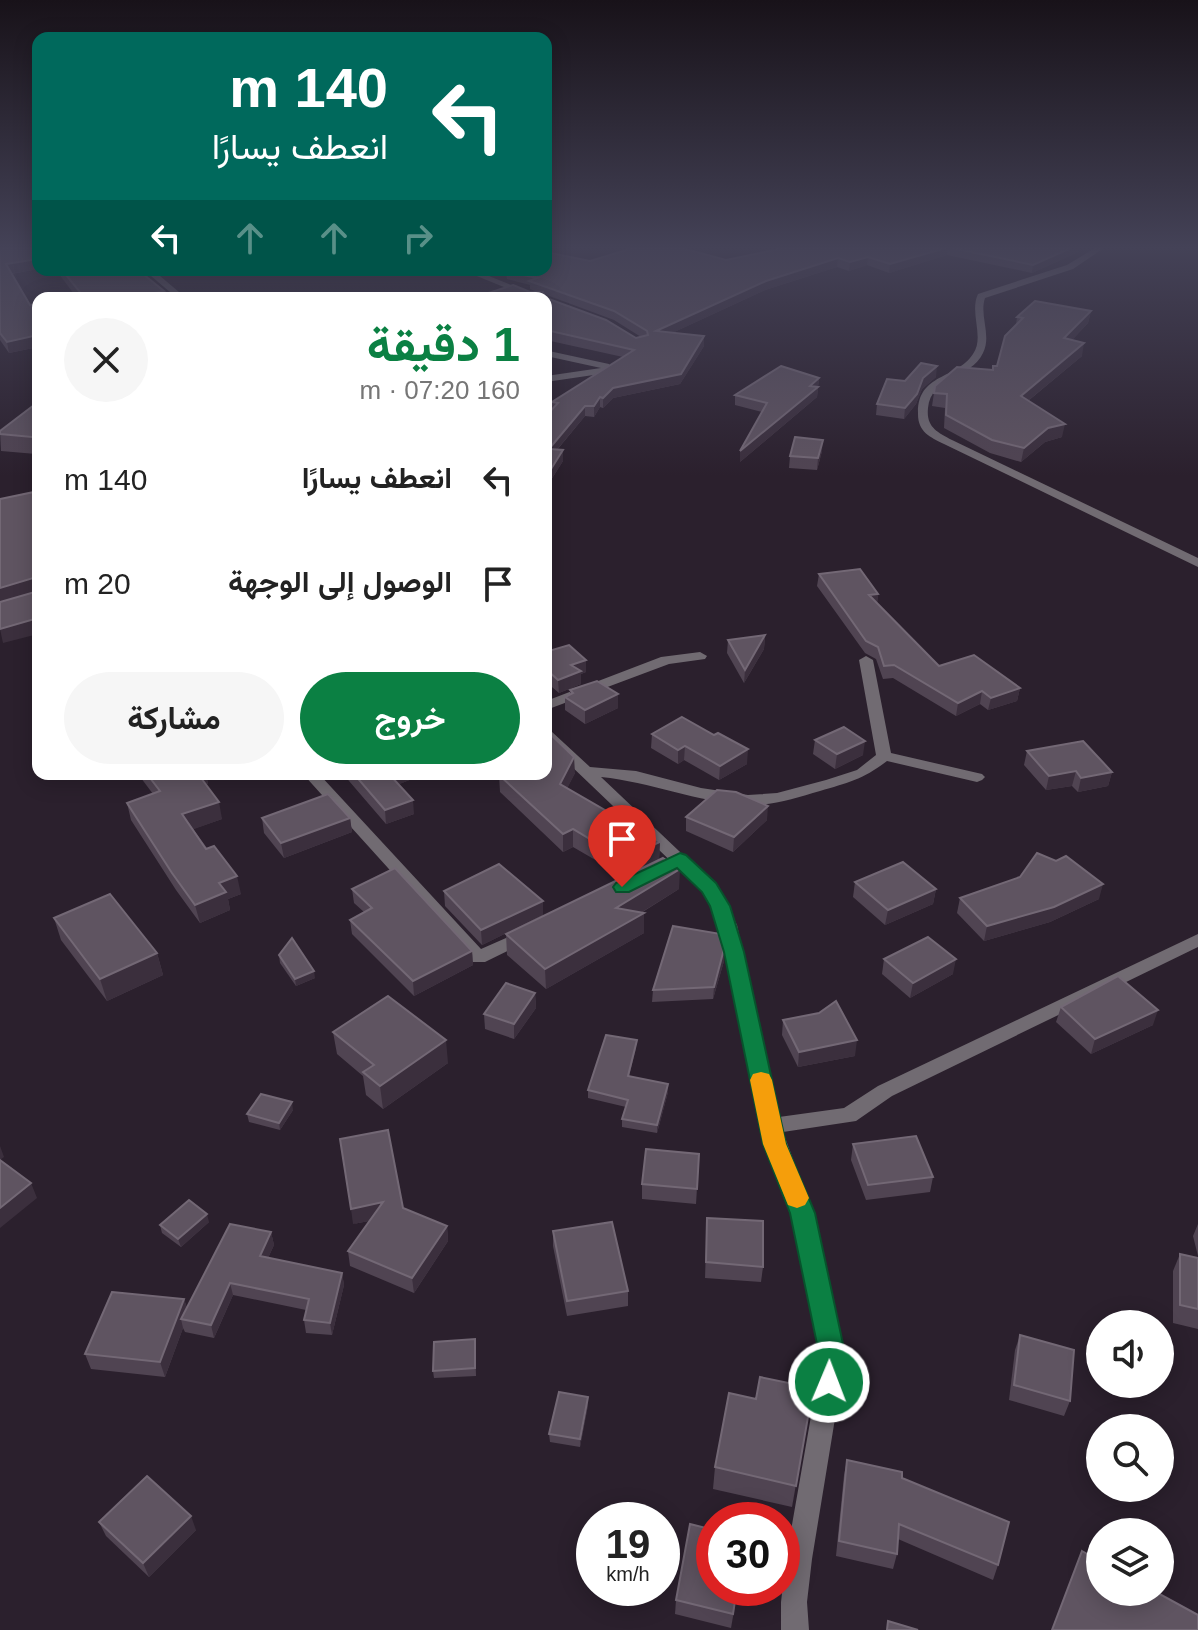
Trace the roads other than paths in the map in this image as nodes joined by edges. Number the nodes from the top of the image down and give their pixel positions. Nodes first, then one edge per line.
1 (981, 324) edge
2 (552, 355) edge
3 (552, 378) edge
4 (1198, 563) edge
5 (700, 656) dead end
6 (866, 660) dead end
7 (552, 704) edge
8 (552, 740) edge
9 (884, 756) junction
10 (585, 771) junction
11 (977, 777) dead end
12 (316, 780) edge
13 (536, 930) edge
14 (1198, 940) edge
15 (771, 1126) junction
16 (795, 1630) edge

1 - 4 street
2 - 3 street
5 - 7 street
6 - 9 street
8 - 10 street
9 - 10 street
9 - 11 street
10 - 15 street
12 - 13 street
14 - 15 street
15 - 16 street

